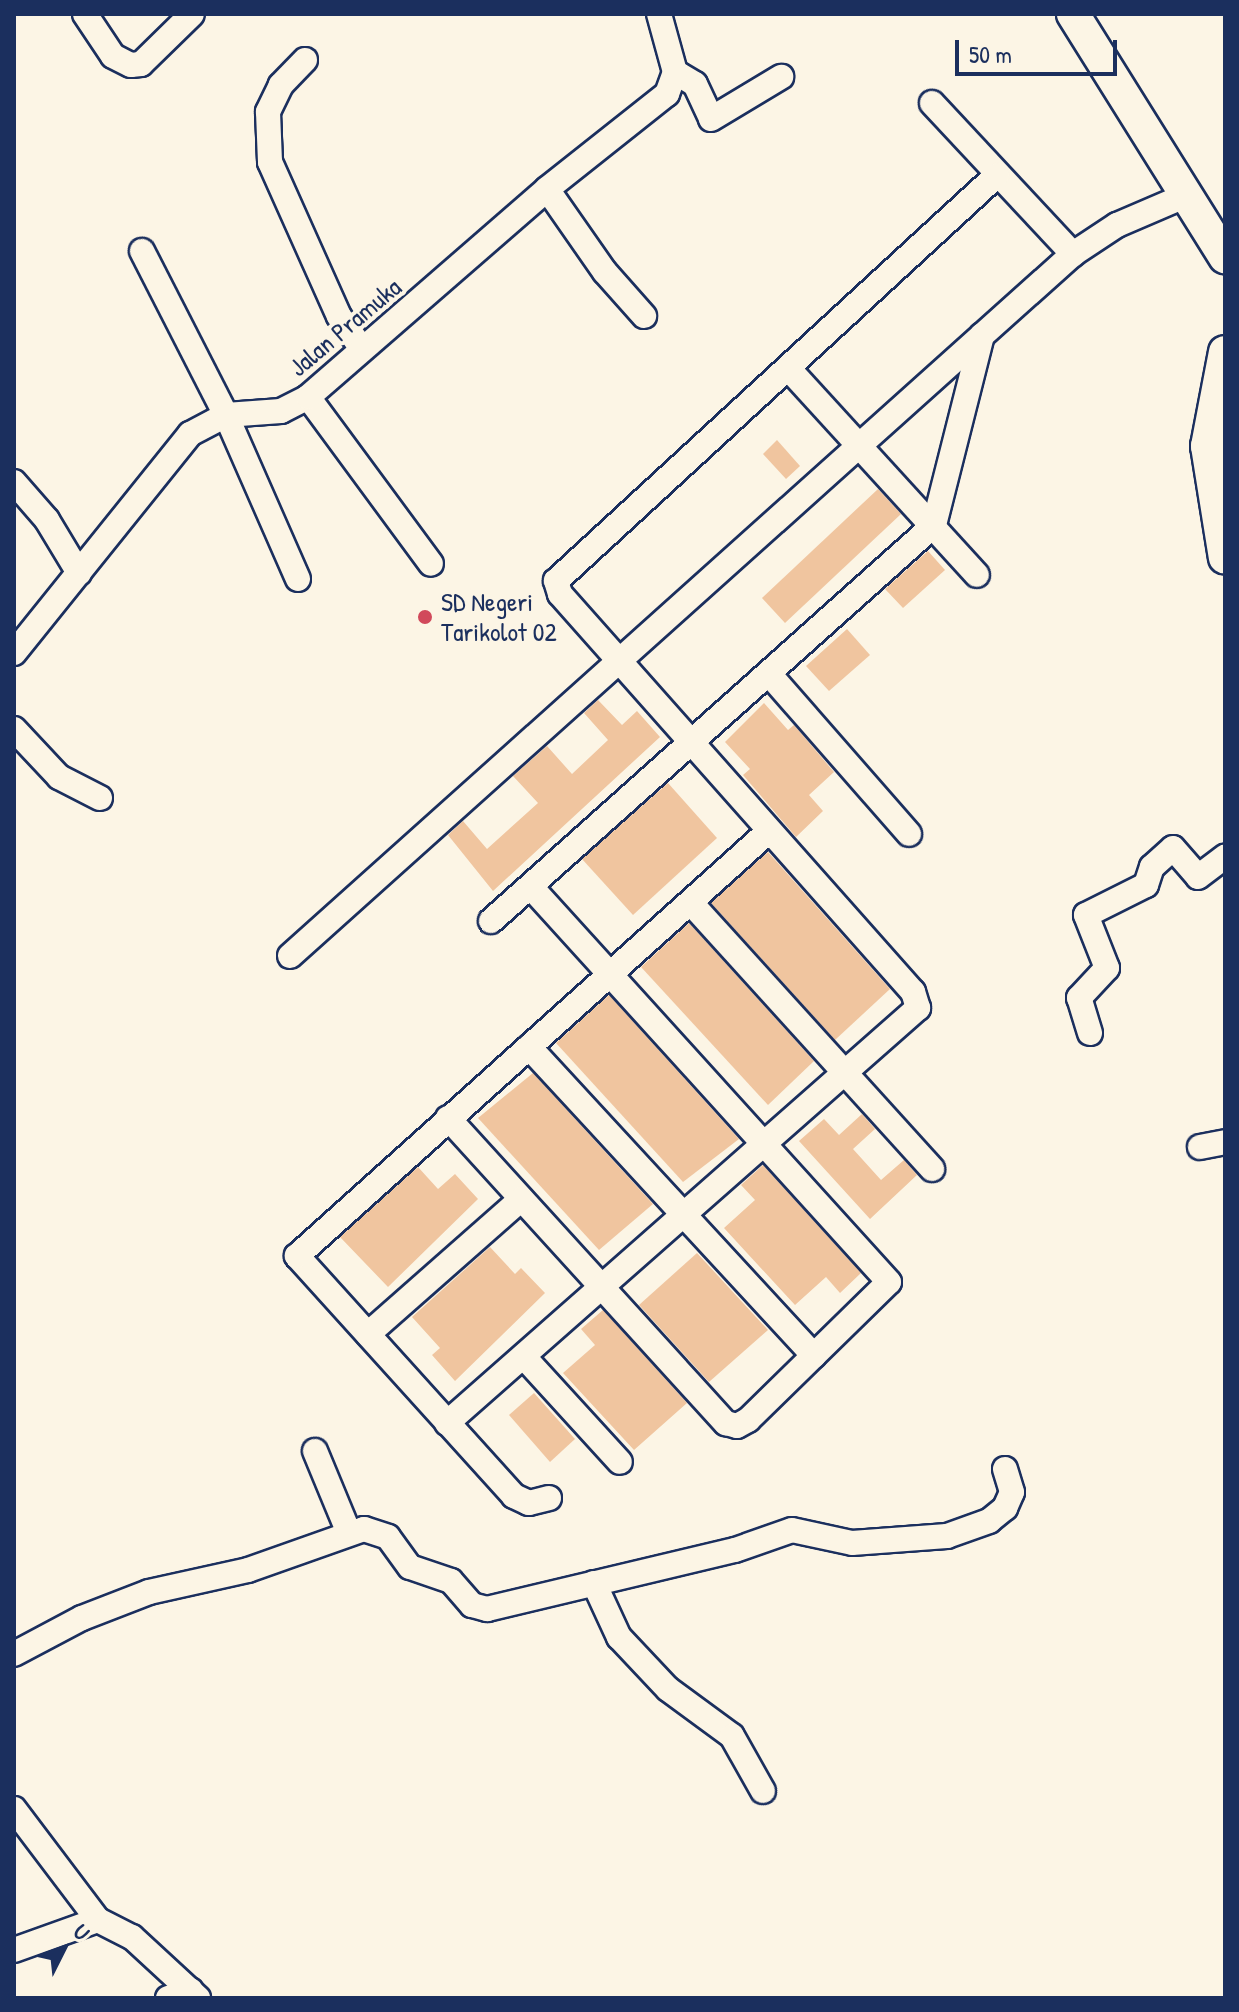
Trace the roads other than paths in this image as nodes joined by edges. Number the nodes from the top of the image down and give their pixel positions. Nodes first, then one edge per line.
1 (85, 14) edge
2 (659, 14) edge
3 (1073, 14) edge
4 (184, 17) edge
5 (305, 60) dead end
6 (675, 72) junction
7 (781, 77) dead end
8 (932, 103) dead end
9 (997, 175) junction
10 (547, 189) junction
11 (1189, 194) junction
12 (142, 251) dead end
13 (1073, 254) junction
14 (1225, 257) edge
15 (644, 316) dead end
16 (982, 335) junction
17 (362, 349) junction
18 (1225, 352) edge
19 (788, 368) junction
20 (308, 397) junction
21 (226, 415) junction
22 (861, 446) junction
23 (14, 482) edge
24 (934, 525) junction
25 (1225, 558) edge
26 (431, 564) dead end
27 (79, 573) junction
28 (977, 575) dead end
29 (298, 579) dead end
30 (14, 653) edge
31 (619, 659) junction
32 (770, 675) junction
33 (14, 729) edge
34 (693, 743) junction
35 (100, 798) dead end
36 (769, 831) junction
37 (909, 834) dead end
38 (1225, 857) edge
39 (531, 887) junction
40 (691, 903) junction
41 (491, 921) dead end
42 (290, 956) dead end
43 (607, 976) junction
44 (1090, 1033) dead end
45 (529, 1047) junction
46 (845, 1074) junction
47 (448, 1118) junction
48 (1225, 1142) edge
49 (759, 1144) junction
50 (1200, 1147) dead end
51 (932, 1169) dead end
52 (521, 1199) junction
53 (684, 1210) junction
54 (602, 1283) junction
55 (368, 1334) junction
56 (814, 1356) junction
57 (524, 1357) junction
58 (447, 1423) junction
59 (315, 1451) dead end
60 (620, 1462) dead end
61 (1005, 1469) dead end
62 (549, 1498) dead end
63 (349, 1533) junction
64 (594, 1583) junction
65 (14, 1654) edge
66 (763, 1791) dead end
67 (14, 1809) edge
68 (98, 1920) junction
69 (14, 1950) edge
70 (186, 1995) edge

1 - 4 street
2 - 6 street
3 - 11 street
5 - 17 street
6 - 7 street
6 - 10 street, Jalan Pramuka
8 - 9 street
9 - 13 street
9 - 19 street
10 - 15 street
10 - 17 street, Jalan Pramuka
11 - 13 street
11 - 14 street
12 - 21 street
13 - 16 street
16 - 22 street
16 - 24 street
17 - 20 street, Jalan Pramuka
18 - 25 street
19 - 22 street
19 - 31 street
20 - 21 street, Jalan Pramuka
20 - 26 street
21 - 27 street, Jalan Pramuka
21 - 29 street
22 - 24 street
22 - 31 street
23 - 27 street
24 - 28 street
24 - 32 street
27 - 30 street, Jalan Pramuka
31 - 34 street
31 - 42 street
32 - 34 street
32 - 37 street
33 - 35 street
34 - 36 street
34 - 39 street
36 - 40 street
36 - 46 street
38 - 44 street
39 - 41 street
39 - 43 street
40 - 43 street
40 - 46 street
43 - 45 street
43 - 49 street
45 - 47 street
45 - 53 street
46 - 49 street
46 - 51 street
47 - 52 street
47 - 55 street
48 - 50 street
49 - 53 street
49 - 56 street
52 - 54 street
52 - 55 street
53 - 54 street
53 - 56 street
54 - 56 street
54 - 57 street
55 - 58 street
57 - 58 street
57 - 60 street
58 - 62 street
59 - 63 street
61 - 64 street
63 - 64 street
63 - 65 street
64 - 66 street
67 - 68 street
68 - 69 street
68 - 70 street

